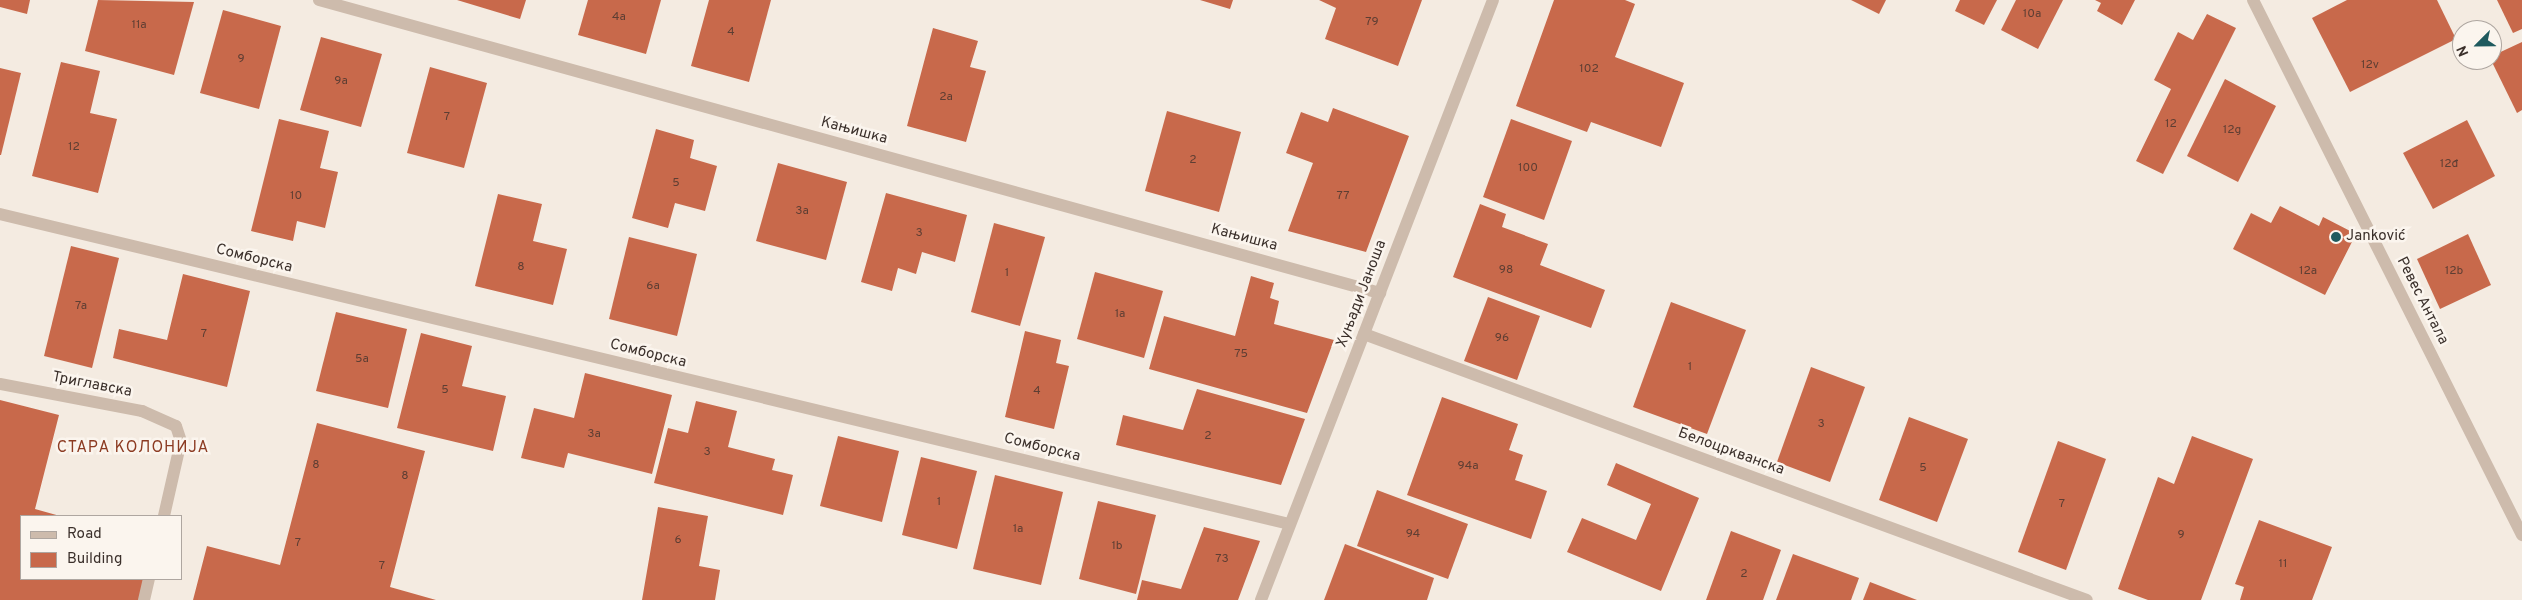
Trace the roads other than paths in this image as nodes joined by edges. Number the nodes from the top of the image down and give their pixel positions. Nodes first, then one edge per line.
1 (320, 0) edge
2 (1493, 0) edge
3 (2253, 0) edge
4 (0, 214) edge
5 (1380, 293) junction
6 (1364, 334) junction
7 (0, 384) edge
8 (164, 515) edge
9 (1289, 524) junction
10 (2522, 536) edge
11 (149, 580) edge
12 (144, 600) edge
13 (1261, 600) edge
14 (2086, 600) edge

1 - 5 street, Кањишка
2 - 5 street, Хуњади Јаноша
3 - 10 street, Ревес Антала
4 - 9 street, Сомборска
5 - 6 street, Хуњади Јаноша
6 - 9 street, Хуњади Јаноша
6 - 14 street, Белоцркванска
7 - 8 street, Триглавска
9 - 13 street, Хуњади Јаноша
11 - 12 street

